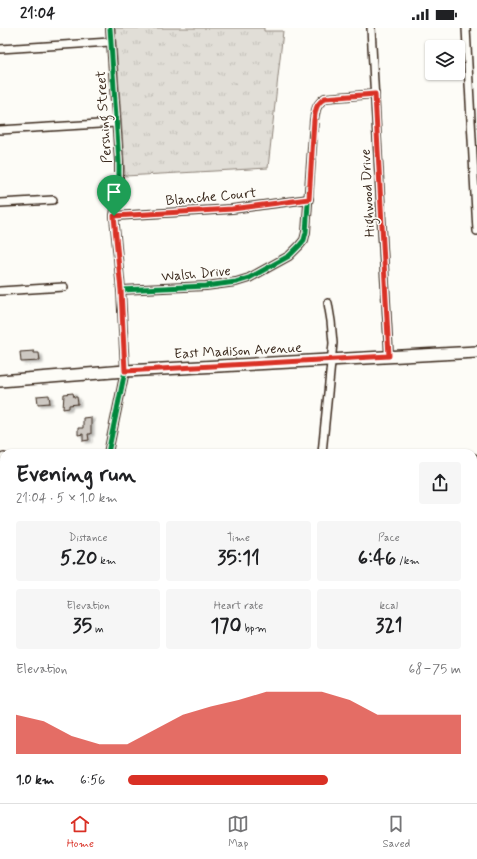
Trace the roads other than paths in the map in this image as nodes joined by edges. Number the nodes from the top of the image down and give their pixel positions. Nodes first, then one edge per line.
1 (110, 28) edge
2 (371, 28) edge
3 (466, 28) edge
4 (110, 42) junction
5 (0, 49) edge
6 (375, 94) junction
7 (116, 124) junction
8 (0, 130) edge
9 (309, 199) junction
10 (53, 200) dead end
11 (0, 203) edge
12 (114, 216) junction
13 (477, 231) edge
14 (64, 287) dead end
15 (121, 290) junction
16 (0, 291) edge
17 (328, 303) dead end
18 (477, 352) edge
19 (389, 356) junction
20 (332, 360) junction
21 (125, 371) junction
22 (0, 380) edge
23 (109, 449) edge
24 (322, 449) edge

1 - 4 street, Pershing Street
2 - 6 street, Highwood Drive
3 - 13 street
4 - 5 street
4 - 7 street, Pershing Street
6 - 9 street, Walsh Drive
6 - 19 street, Highwood Drive
7 - 8 street
7 - 12 street, Pershing Street
9 - 12 street, Blanche Court
9 - 15 street, Walsh Drive
10 - 11 street
12 - 15 street, Pershing Street
14 - 16 street
15 - 21 street, Pershing Street
17 - 20 street
18 - 19 main road, East Madison Avenue
19 - 20 main road, East Madison Avenue
20 - 21 main road, East Madison Avenue
20 - 24 street
21 - 22 main road, East Madison Avenue
21 - 23 street, Pershing Street

